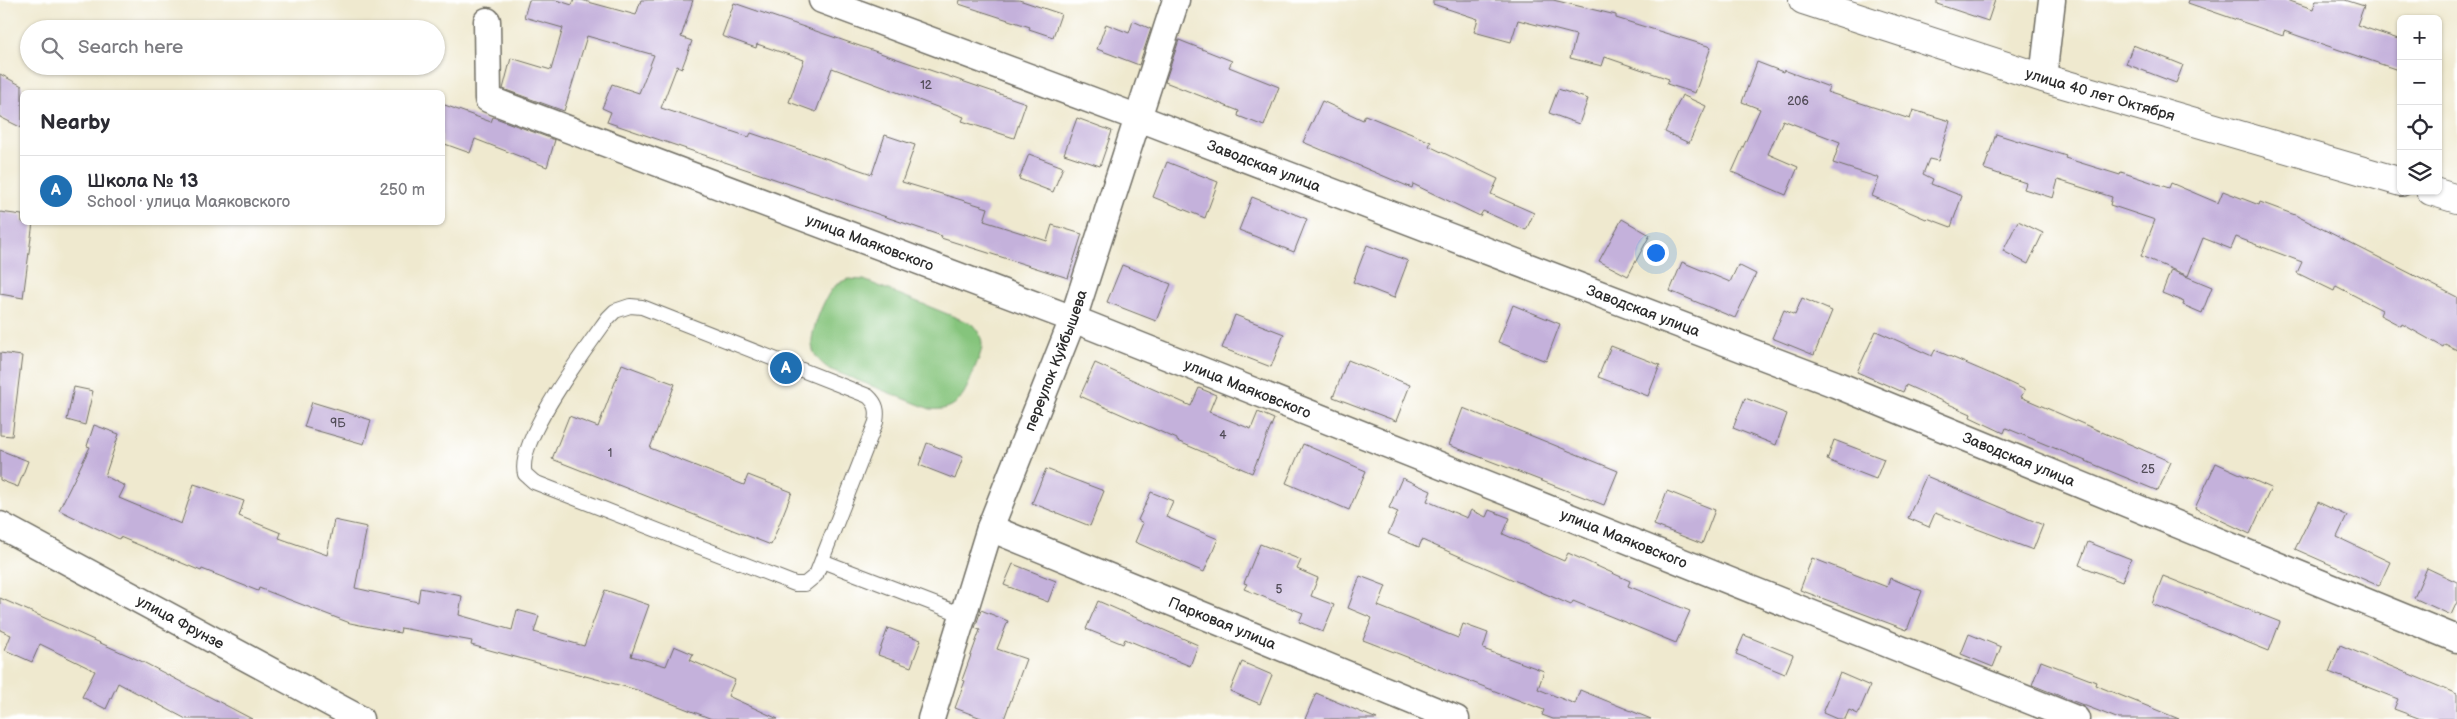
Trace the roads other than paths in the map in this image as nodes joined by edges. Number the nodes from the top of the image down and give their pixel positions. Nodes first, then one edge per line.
1 (822, 0) edge
2 (1176, 0) edge
3 (1803, 0) edge
4 (2052, 0) edge
5 (487, 21) dead end
6 (2043, 78) junction
7 (1139, 118) junction
8 (2397, 181) edge
9 (2442, 194) edge
10 (2457, 199) edge
11 (1073, 319) junction
12 (0, 525) edge
13 (990, 528) junction
14 (822, 561) junction
15 (963, 616) junction
16 (2457, 639) edge
17 (360, 719) edge
18 (931, 719) edge
19 (1456, 719) edge
20 (2076, 719) edge

1 - 7 street, Заводская улица
2 - 7 street, переулок Куйбышева
3 - 6 street, улица 40 лет Октября
4 - 6 street
5 - 11 street, улица Маяковского
6 - 8 street, улица 40 лет Октября
7 - 11 street, переулок Куйбышева
7 - 16 street, Заводская улица
9 - 10 street
11 - 13 street, переулок Куйбышева
11 - 20 street, улица Маяковского
12 - 17 street, улица Фрунзе
13 - 15 street, переулок Куйбышева
13 - 19 street, Парковая улица
14 - 14 lane
14 - 15 lane
15 - 18 street, переулок Куйбышева

